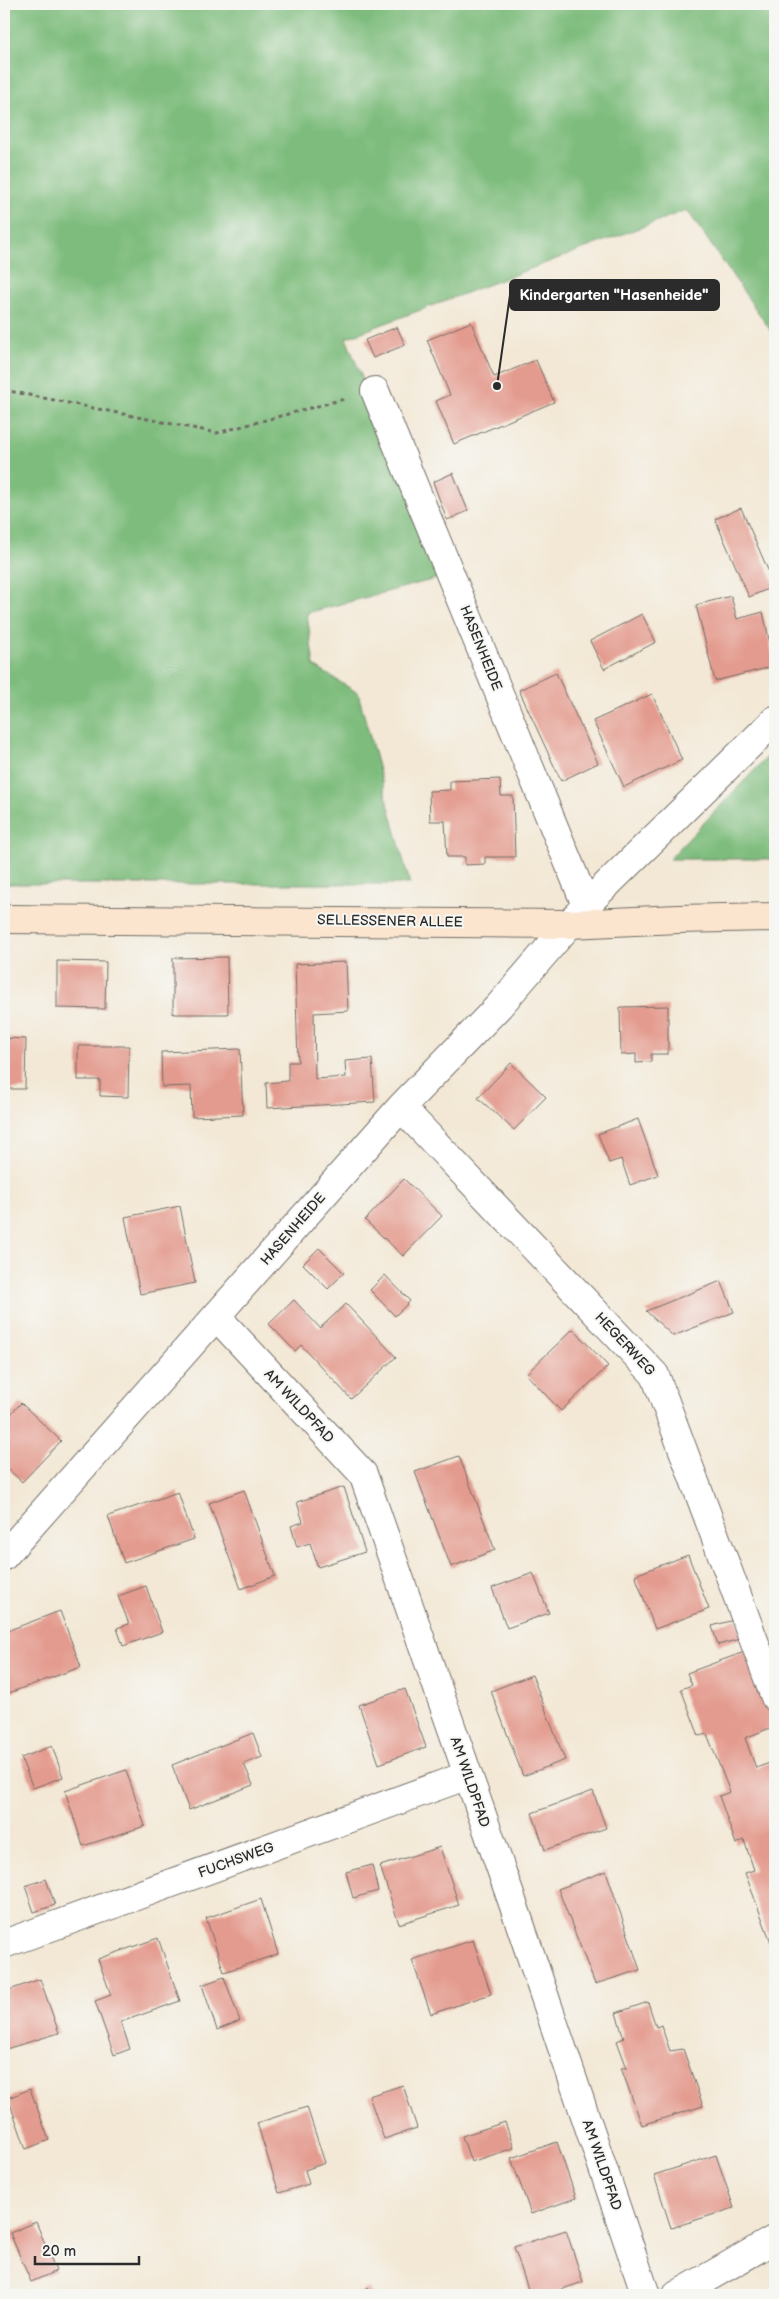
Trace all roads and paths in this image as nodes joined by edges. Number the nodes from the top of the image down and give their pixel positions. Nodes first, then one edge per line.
1 (4, 390) edge
2 (375, 390) joint
3 (775, 720) edge
4 (578, 914) junction
5 (775, 917) edge
6 (4, 919) edge
7 (401, 1108) junction
8 (216, 1316) junction
9 (4, 1556) edge
10 (775, 1696) edge
11 (468, 1775) junction
12 (4, 1944) edge
13 (775, 2239) edge
14 (646, 2295) edge
15 (678, 2295) edge

1 - 2 path
2 - 4 street, HASENHEIDE
3 - 4 street, HASENHEIDE
4 - 5 main road, SELLESSENER ALLEE
4 - 6 main road, SELLESSENER ALLEE
4 - 7 street, HASENHEIDE
7 - 8 street, HASENHEIDE
7 - 10 street, HEGERWEG
8 - 9 street, HASENHEIDE
8 - 11 street, AM WILDPFAD
11 - 12 street, FUCHSWEG
11 - 14 street, AM WILDPFAD
13 - 15 street

